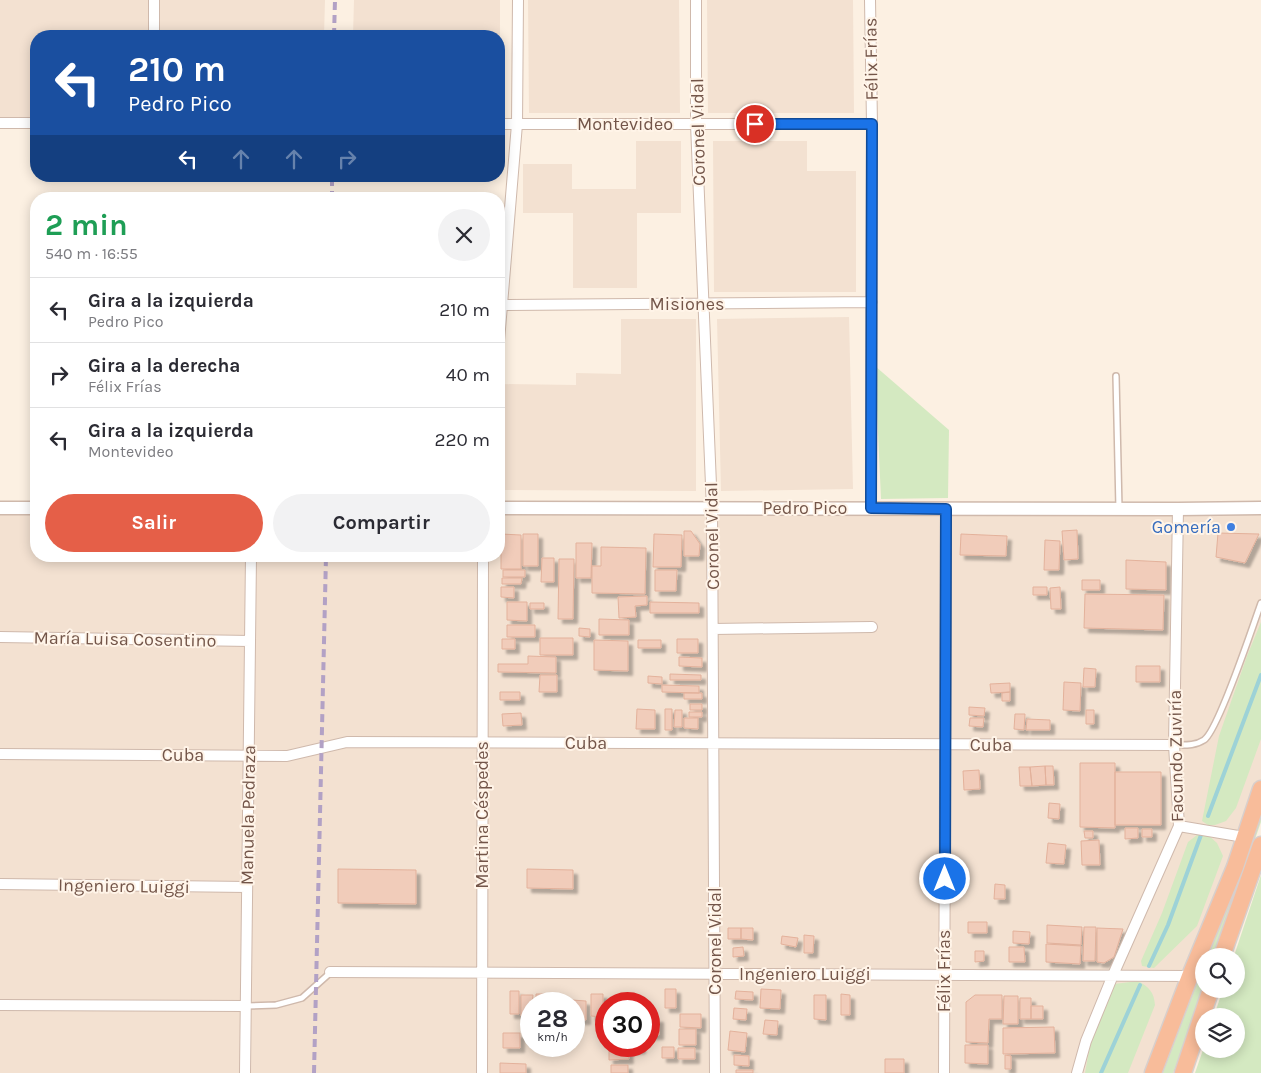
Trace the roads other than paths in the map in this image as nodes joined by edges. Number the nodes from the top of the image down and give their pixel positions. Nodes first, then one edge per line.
1 (154, 0) edge
2 (518, 0) edge
3 (696, 0) edge
4 (870, 0) edge
5 (154, 30) edge
6 (0, 123) edge
7 (30, 123) edge
8 (505, 124) edge
9 (517, 124) junction
10 (696, 124) junction
11 (872, 124) junction
12 (505, 269) edge
13 (872, 302) junction
14 (703, 304) junction
15 (505, 305) edge
16 (1116, 376) dead end
17 (0, 508) edge
18 (30, 508) edge
19 (505, 508) edge
20 (871, 508) junction
21 (1261, 508) edge
22 (712, 509) junction
23 (946, 509) junction
24 (1119, 509) junction
25 (1178, 509) junction
26 (251, 562) edge
27 (483, 562) edge
28 (1261, 603) edge
29 (872, 626) dead end
30 (713, 629) junction
31 (0, 637) edge
32 (250, 641) junction
33 (483, 742) junction
34 (714, 744) junction
35 (945, 745) junction
36 (1174, 745) junction
37 (0, 754) edge
38 (248, 755) junction
39 (1261, 789) edge
40 (1179, 826) junction
41 (1244, 837) junction
42 (1261, 845) edge
43 (0, 884) edge
44 (247, 887) junction
45 (1225, 948) edge
46 (330, 972) joint
47 (482, 972) junction
48 (715, 973) junction
49 (944, 974) junction
50 (1113, 974) junction
51 (1190, 976) junction
52 (1208, 998) edge
53 (0, 1005) edge
54 (246, 1006) junction
55 (245, 1073) edge
56 (482, 1073) edge
57 (716, 1073) edge
58 (944, 1073) edge
59 (1076, 1073) edge
60 (1153, 1073) edge
61 (1183, 1073) edge

1 - 5 street
2 - 9 street
3 - 10 street, Coronel Vidal
4 - 11 street, Félix Frías
6 - 7 street
8 - 9 street, Montevideo
9 - 10 street, Montevideo
9 - 12 street
10 - 11 street, Montevideo
10 - 14 street, Coronel Vidal
11 - 13 street, Félix Frías
13 - 14 street, Misiones
13 - 20 street, Félix Frías
14 - 15 street, Misiones
14 - 22 street, Coronel Vidal
16 - 24 lane
17 - 18 street
19 - 22 street, Pedro Pico
20 - 22 street, Pedro Pico
20 - 23 street, Pedro Pico
21 - 25 street, Pedro Pico
22 - 30 street, Coronel Vidal
23 - 24 street, Pedro Pico
23 - 35 street, Félix Frías
24 - 25 street, Pedro Pico
25 - 36 street, Facundo Zuviría
26 - 32 street, Manuela Pedraza
27 - 33 street, Martina Céspedes
28 - 36 lane
29 - 30 street
30 - 34 street, Coronel Vidal
31 - 32 street, María Luisa Cosentino
32 - 38 street, Manuela Pedraza
33 - 34 street, Cuba
33 - 38 street, Cuba
33 - 47 street, Martina Céspedes
34 - 35 street, Cuba
34 - 48 street, Coronel Vidal
35 - 36 street, Cuba
35 - 49 street, Félix Frías
36 - 40 street, Facundo Zuviría
37 - 38 street, Cuba
38 - 44 street, Manuela Pedraza
39 - 41 highway
40 - 41 street
40 - 50 street, Facundo Zuviría
41 - 51 highway
42 - 45 highway
43 - 44 street, Ingeniero Luiggi
44 - 54 street, Manuela Pedraza
46 - 47 street, Ingeniero Luiggi
46 - 54 lane
47 - 48 street, Ingeniero Luiggi
47 - 56 street, Martina Céspedes
48 - 49 street, Ingeniero Luiggi
48 - 57 street, Coronel Vidal
49 - 50 street, Ingeniero Luiggi
49 - 58 street, Félix Frías
50 - 51 street, Ingeniero Luiggi
50 - 59 street, Facundo Zuviría
51 - 60 highway
52 - 61 highway
53 - 54 street
54 - 55 street, Manuela Pedraza

